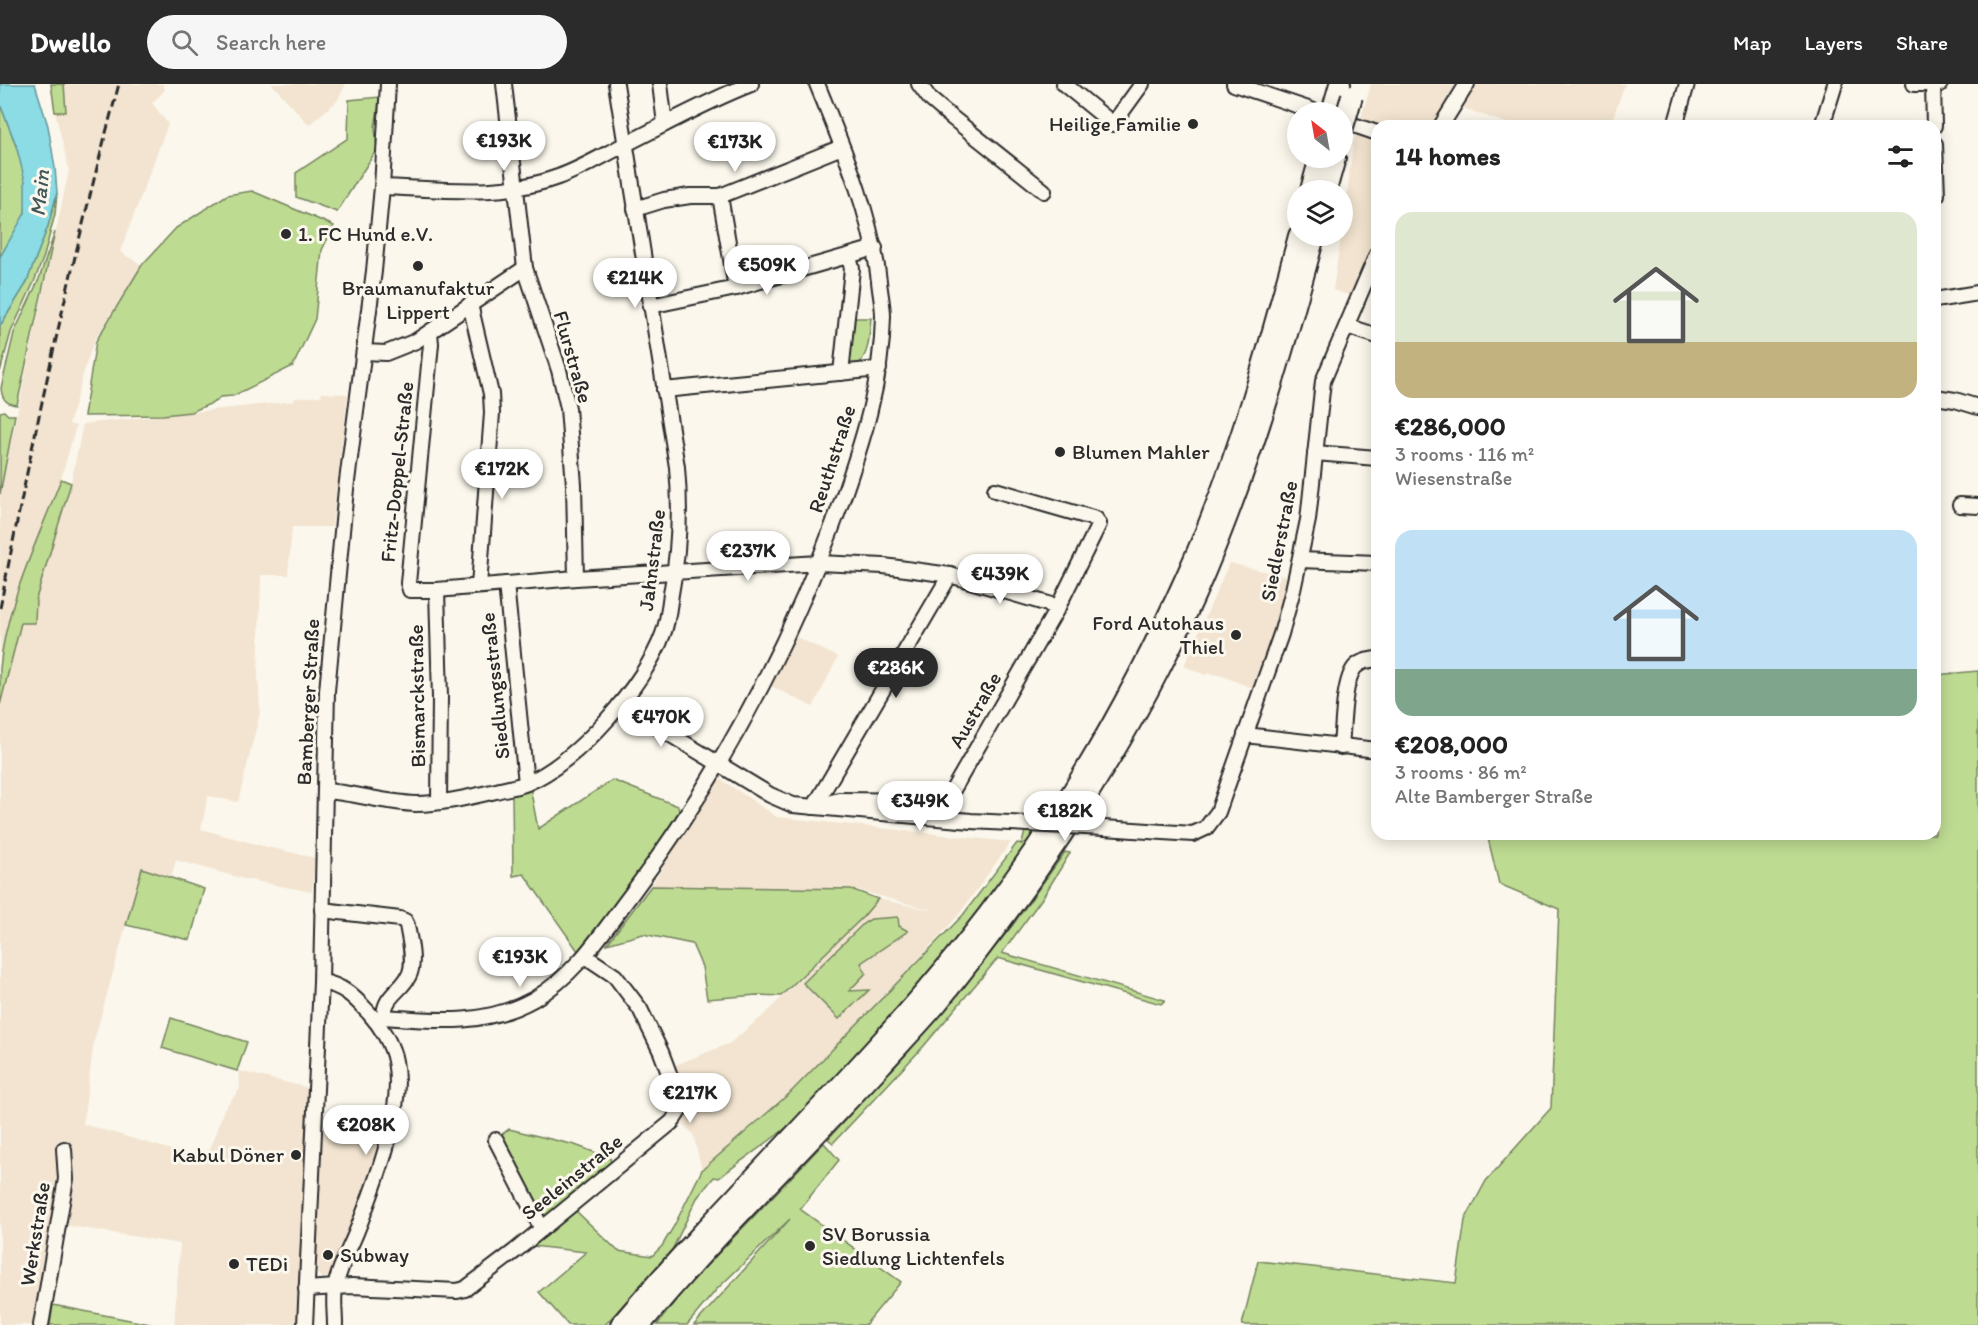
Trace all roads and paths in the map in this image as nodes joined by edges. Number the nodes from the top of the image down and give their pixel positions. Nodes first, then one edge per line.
1 (388, 84) edge
2 (504, 84) edge
3 (616, 84) edge
4 (660, 84) edge
5 (751, 84) edge
6 (817, 84) edge
7 (919, 84) edge
8 (1064, 84) edge
9 (1142, 84) edge
10 (1234, 84) edge
11 (1467, 84) edge
12 (1687, 84) edge
13 (1835, 84) edge
14 (1914, 84) edge
15 (1937, 84) edge
16 (1347, 89) edge
17 (1268, 90) edge
18 (1295, 102) edge
19 (1339, 102) edge
20 (1445, 120) edge
21 (1677, 120) edge
22 (1824, 120) edge
23 (1934, 120) edge
24 (665, 124) junction
25 (1353, 125) edge
26 (1371, 131) edge
27 (624, 145) junction
28 (842, 147) junction
29 (382, 187) junction
30 (516, 187) junction
31 (1044, 191) dead end
32 (720, 196) junction
33 (636, 209) junction
34 (1296, 246) edge
35 (1311, 246) edge
36 (875, 248) junction
37 (849, 256) junction
38 (525, 268) junction
39 (1371, 268) edge
40 (736, 288) junction
41 (1978, 293) edge
42 (1941, 299) edge
43 (470, 304) junction
44 (650, 306) junction
45 (1347, 326) junction
46 (430, 332) junction
47 (1371, 334) edge
48 (364, 352) junction
49 (879, 369) junction
50 (841, 373) junction
51 (664, 390) junction
52 (1941, 398) edge
53 (1978, 407) edge
54 (1315, 453) junction
55 (1371, 458) edge
56 (994, 490) dead end
57 (1960, 505) dead end
58 (1978, 506) edge
59 (1300, 560) junction
60 (819, 562) junction
61 (1371, 563) edge
62 (675, 571) junction
63 (950, 576) junction
64 (576, 578) junction
65 (506, 584) junction
66 (479, 586) junction
67 (436, 590) junction
68 (1058, 607) junction
69 (1371, 660) edge
70 (620, 704) junction
71 (1245, 735) junction
72 (1341, 747) junction
73 (1371, 750) edge
74 (718, 765) junction
75 (526, 783) junction
76 (325, 791) junction
77 (440, 802) junction
78 (814, 807) junction
79 (322, 910) junction
80 (585, 956) junction
81 (321, 982) junction
82 (380, 1019) junction
83 (495, 1140) dead end
84 (64, 1149) dead end
85 (542, 1229) junction
86 (335, 1287) junction
87 (306, 1289) junction
88 (306, 1323) edge
89 (41, 1325) edge
90 (335, 1325) edge
91 (621, 1325) edge
92 (640, 1325) edge

1 - 29 street, Bamberger Straße
2 - 30 street, Flurstraße
3 - 27 street, Jahnstraße
4 - 24 street
5 - 24 street
6 - 28 street, Reuthstraße
7 - 31 street
8 - 9 street
10 - 17 street
11 - 20 street
12 - 21 street
13 - 22 street
14 - 15 street
15 - 23 street
16 - 19 highway
17 - 18 street
24 - 27 street
25 - 26 street
27 - 30 street
27 - 33 street, Jahnstraße
28 - 32 street
28 - 36 street, Reuthstraße
29 - 30 street
29 - 48 street, Bamberger Straße
30 - 38 street, Flurstraße
32 - 33 street
32 - 40 street
33 - 44 street, Jahnstraße
34 - 91 highway
35 - 92 highway
36 - 37 street
36 - 49 street, Reuthstraße
37 - 40 street
37 - 50 street
38 - 43 street
38 - 64 street, Flurstraße
39 - 45 street, Siedlerstraße
40 - 44 street
41 - 42 street
43 - 46 street
43 - 66 street
44 - 51 street, Jahnstraße
45 - 47 street
45 - 54 street, Siedlerstraße
46 - 48 street
46 - 67 street, Fritz-Doppel-Straße
48 - 76 street, Bamberger Straße
49 - 50 street
49 - 60 street, Reuthstraße
50 - 51 street
51 - 62 street, Jahnstraße
52 - 53 street
54 - 55 street
54 - 59 street, Siedlerstraße
56 - 68 street, Austraße
57 - 58 street
59 - 61 street
59 - 71 street, Siedlerstraße
60 - 62 street
60 - 63 street
60 - 74 street, Reuthstraße
62 - 64 street
62 - 70 street, Jahnstraße
63 - 68 street
63 - 78 street
64 - 65 street
65 - 66 street
65 - 75 street, Siedlungsstraße
66 - 67 street
67 - 77 street, Bismarckstraße
68 - 78 street, Austraße
69 - 72 street
70 - 74 street
70 - 75 street, Jahnstraße
71 - 72 street
71 - 78 street, Siedlerstraße, bridge
72 - 73 street
74 - 78 street
74 - 80 street, Reuthstraße
75 - 77 street, Jahnstraße
76 - 77 street, Jahnstraße
76 - 79 street, Bamberger Straße
79 - 81 street, Bamberger Straße
79 - 82 street
80 - 82 street, Reuthstraße
80 - 85 street, Seeleinstraße
81 - 82 street
81 - 87 street, Bamberger Straße
82 - 86 street
83 - 85 street
84 - 89 street, Werkstraße
85 - 86 street, Seeleinstraße
86 - 87 street, Seeleinstraße
86 - 90 street
87 - 88 street, Bamberger Straße

